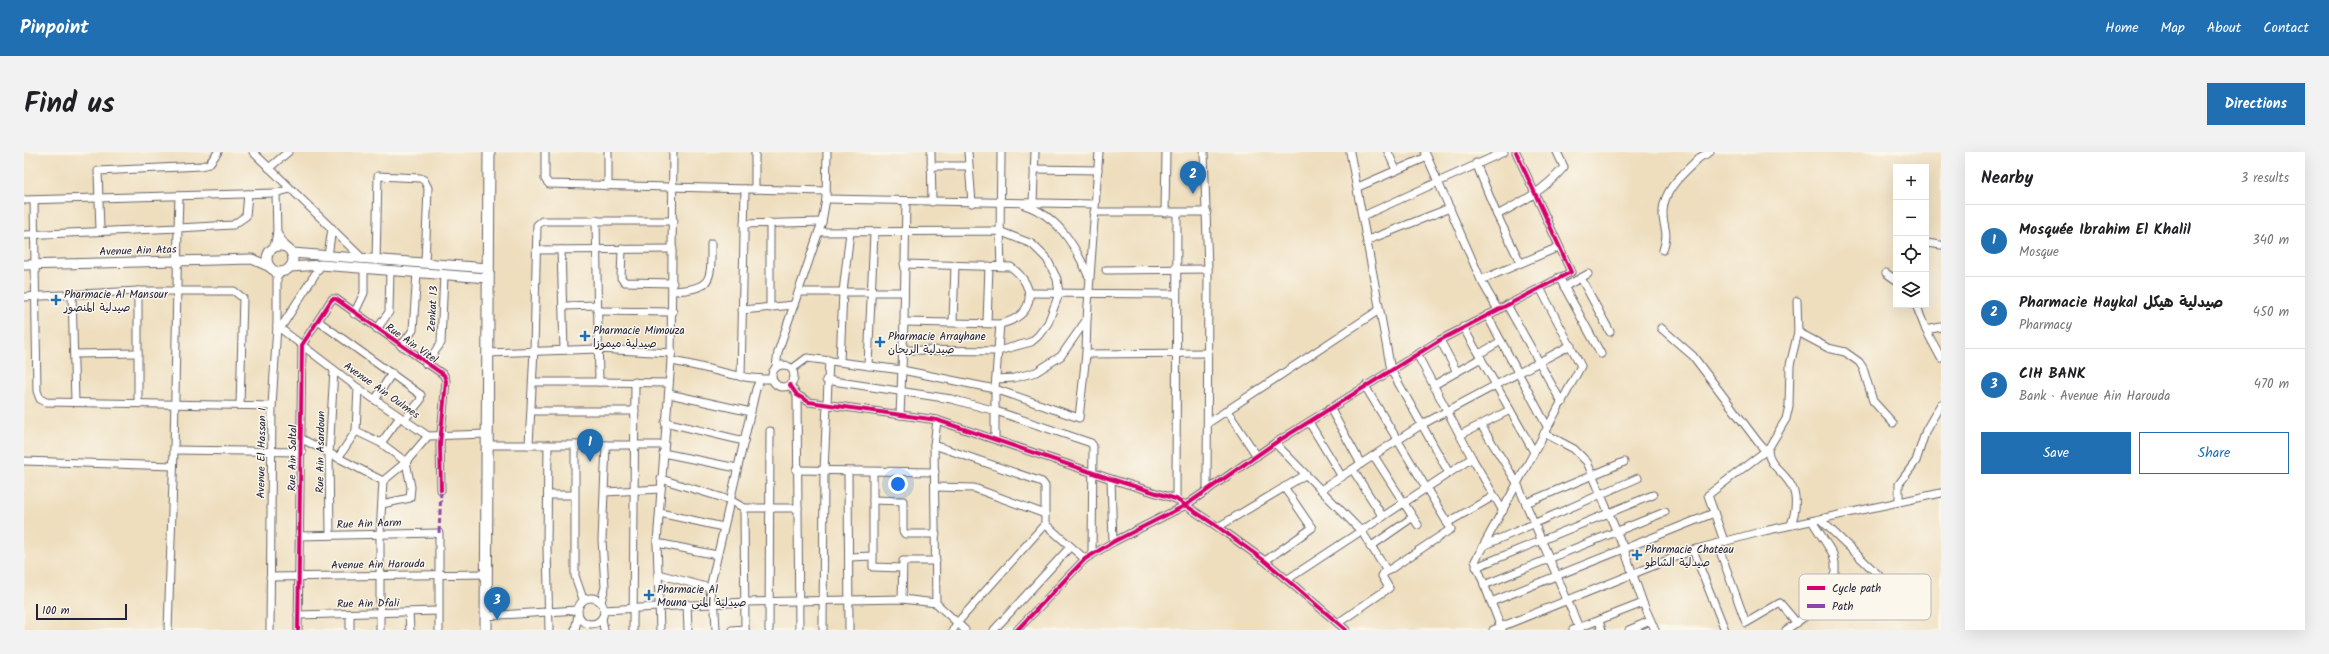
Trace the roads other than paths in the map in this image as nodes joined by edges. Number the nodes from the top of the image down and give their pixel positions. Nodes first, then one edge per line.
1 (218, 152) edge
2 (253, 152) edge
3 (288, 152) edge
4 (489, 152) edge
5 (545, 152) edge
6 (608, 152) edge
7 (673, 152) edge
8 (755, 152) edge
9 (827, 152) edge
10 (931, 152) edge
11 (968, 152) edge
12 (1001, 152) edge
13 (1035, 152) edge
14 (1099, 152) edge
15 (1166, 152) edge
16 (1204, 152) edge
17 (1350, 152) edge
18 (1388, 152) edge
19 (1504, 152) edge
20 (1516, 152) edge
21 (1557, 152) edge
22 (1710, 152) edge
23 (1426, 155) edge
24 (1476, 163) junction
25 (931, 166) junction
26 (968, 166) junction
27 (269, 168) junction
28 (1034, 169) junction
29 (1098, 170) junction
30 (1396, 170) junction
31 (1437, 182) junction
32 (608, 186) junction
33 (1358, 186) junction
34 (673, 187) junction
35 (745, 189) junction
36 (755, 189) junction
37 (290, 190) junction
38 (826, 191) junction
39 (276, 193) junction
40 (248, 194) junction
41 (1535, 195) junction
42 (179, 196) junction
43 (98, 198) junction
44 (826, 199) junction
45 (24, 200) edge
46 (34, 200) junction
47 (906, 201) junction
48 (932, 202) junction
49 (1002, 202) junction
50 (972, 203) junction
51 (1016, 203) junction
52 (1033, 203) junction
53 (1094, 204) junction
54 (1450, 208) junction
55 (1094, 212) junction
56 (1207, 212) junction
57 (1165, 213) junction
58 (1177, 213) junction
59 (1497, 215) junction
60 (1363, 216) junction
61 (596, 220) junction
62 (674, 221) junction
63 (822, 222) junction
64 (770, 223) junction
65 (744, 224) junction
66 (178, 228) junction
67 (332, 228) junction
68 (100, 231) junction
69 (999, 231) junction
70 (819, 232) junction
71 (850, 232) junction
72 (906, 232) junction
73 (278, 233) junction
74 (874, 233) junction
75 (24, 235) edge
76 (36, 235) junction
77 (1368, 240) junction
78 (1929, 243) edge
79 (711, 244) dead end
80 (1941, 245) edge
81 (1559, 247) junction
82 (272, 249) junction
83 (595, 249) junction
84 (622, 249) junction
85 (673, 249) junction
86 (536, 250) junction
87 (561, 250) junction
88 (1663, 250) dead end
89 (289, 251) junction
90 (328, 256) junction
91 (252, 259) junction
92 (363, 259) junction
93 (178, 260) junction
94 (376, 260) junction
95 (1520, 262) junction
96 (425, 263) junction
97 (321, 264) junction
98 (904, 264) junction
99 (24, 265) edge
100 (36, 265) junction
101 (955, 265) junction
102 (989, 266) junction
103 (1001, 266) junction
104 (288, 268) junction
105 (364, 269) junction
106 (1176, 269) junction
107 (1208, 269) junction
108 (1106, 270) dead end
109 (273, 271) junction
110 (390, 271) junction
111 (417, 273) junction
112 (488, 273) junction
113 (1886, 273) dead end
114 (444, 274) junction
115 (1588, 274) dead end
116 (1088, 277) junction
117 (1559, 278) junction
118 (1581, 278) junction
119 (1893, 278) edge
120 (1482, 280) junction
121 (673, 283) junction
122 (1564, 286) junction
123 (1540, 288) junction
124 (176, 291) junction
125 (673, 291) junction
126 (138, 292) junction
127 (799, 292) junction
128 (843, 292) junction
129 (904, 292) junction
130 (871, 293) junction
131 (1029, 293) junction
132 (72, 294) junction
133 (1059, 294) junction
134 (1087, 294) junction
135 (1176, 294) junction
136 (24, 296) edge
137 (36, 296) junction
138 (1797, 300) dead end
139 (794, 305) junction
140 (1507, 305) junction
141 (564, 306) junction
142 (597, 308) junction
143 (770, 308) junction
144 (1917, 308) edge
145 (742, 310) junction
146 (1379, 310) junction
147 (1498, 310) junction
148 (673, 312) junction
149 (354, 314) junction
150 (1487, 315) junction
151 (1087, 320) junction
152 (318, 321) junction
153 (904, 322) junction
154 (953, 322) junction
155 (987, 323) junction
156 (1000, 324) junction
157 (1463, 327) junction
158 (1941, 327) edge
159 (279, 328) junction
160 (1661, 328) dead end
161 (377, 329) junction
162 (1926, 330) junction
163 (1610, 332) dead end
164 (1798, 332) junction
165 (1440, 340) junction
166 (1501, 340) junction
167 (302, 345) junction
168 (401, 346) junction
169 (1571, 346) junction
170 (598, 349) junction
171 (534, 350) junction
172 (564, 350) junction
173 (903, 350) junction
174 (998, 351) junction
175 (138, 353) junction
176 (487, 353) junction
177 (672, 353) junction
178 (1176, 353) junction
179 (1207, 353) junction
180 (74, 354) junction
181 (1086, 354) junction
182 (1417, 354) junction
183 (1601, 354) dead end
184 (1480, 356) junction
185 (1941, 358) edge
186 (829, 360) junction
187 (671, 361) junction
188 (840, 362) junction
189 (1540, 362) junction
190 (426, 364) junction
191 (868, 366) junction
192 (776, 367) junction
193 (792, 369) junction
194 (334, 370) junction
195 (902, 370) junction
196 (1391, 370) junction
197 (1457, 372) junction
198 (392, 373) junction
199 (1519, 374) junction
200 (741, 377) junction
201 (772, 379) junction
202 (996, 379) junction
203 (760, 380) junction
204 (826, 380) junction
205 (533, 382) junction
206 (599, 382) junction
207 (635, 382) junction
208 (669, 383) junction
209 (790, 385) junction
210 (1434, 385) junction
211 (1365, 386) junction
212 (1495, 386) junction
213 (358, 388) junction
214 (995, 389) junction
215 (902, 391) junction
216 (669, 394) junction
217 (797, 395) junction
218 (375, 400) junction
219 (75, 402) junction
220 (138, 403) junction
221 (175, 403) junction
222 (1562, 404) junction
223 (240, 405) junction
224 (826, 405) junction
225 (272, 406) junction
226 (1940, 407) edge
227 (1330, 408) junction
228 (1447, 410) junction
229 (1510, 410) junction
230 (532, 411) junction
231 (635, 411) junction
232 (996, 411) junction
233 (1227, 411) junction
234 (751, 412) junction
235 (900, 416) junction
236 (402, 418) junction
237 (937, 420) junction
238 (665, 422) junction
239 (1309, 422) junction
240 (1208, 423) junction
241 (1893, 423) dead end
242 (1481, 424) junction
243 (1421, 425) junction
244 (356, 430) junction
245 (770, 430) dead end
246 (1546, 430) junction
247 (442, 435) junction
248 (1460, 435) junction
249 (428, 436) junction
250 (302, 439) junction
251 (487, 439) junction
252 (995, 440) junction
253 (1398, 440) junction
254 (744, 441) junction
255 (381, 443) junction
256 (1275, 443) junction
257 (529, 445) junction
258 (548, 445) junction
259 (575, 445) junction
260 (606, 445) junction
261 (634, 445) junction
262 (934, 445) junction
263 (663, 449) junction
264 (1768, 449) junction
265 (174, 450) junction
266 (273, 452) junction
267 (302, 452) junction
268 (1534, 452) junction
269 (329, 454) junction
270 (1257, 456) junction
271 (1374, 456) junction
272 (338, 458) junction
273 (1472, 458) junction
274 (24, 461) edge
275 (406, 462) junction
276 (1624, 462) dead end
277 (1361, 464) junction
278 (173, 466) junction
279 (737, 468) junction
280 (796, 470) junction
281 (1353, 470) junction
282 (824, 471) junction
283 (1092, 471) junction
284 (848, 472) junction
285 (873, 472) junction
286 (936, 472) junction
287 (1449, 473) junction
288 (1305, 475) junction
289 (1593, 475) junction
290 (1342, 477) junction
291 (1638, 478) dead end
292 (1111, 479) junction
293 (661, 480) junction
294 (383, 481) junction
295 (1517, 483) junction
296 (935, 487) junction
297 (1284, 487) junction
298 (1426, 488) junction
299 (661, 489) junction
300 (1322, 489) junction
301 (440, 490) dead end
302 (633, 491) junction
303 (1208, 491) junction
304 (605, 492) junction
305 (1941, 492) edge
306 (1601, 493) junction
307 (548, 495) junction
308 (574, 495) junction
309 (1652, 495) dead end
310 (1494, 496) junction
311 (1176, 499) junction
312 (730, 500) junction
313 (873, 500) junction
314 (1899, 502) junction
315 (1526, 503) junction
316 (382, 504) junction
317 (1404, 504) junction
318 (1186, 505) junction
319 (744, 508) junction
320 (769, 508) junction
321 (798, 508) junction
322 (1503, 511) junction
323 (1609, 512) junction
324 (1665, 512) dead end
325 (660, 513) junction
326 (1714, 513) junction
327 (1045, 514) junction
328 (1383, 517) junction
329 (1413, 517) junction
330 (1821, 520) junction
331 (1812, 521) junction
332 (1447, 523) junction
333 (1534, 523) junction
334 (1045, 524) junction
335 (1418, 525) dead end
336 (1791, 526) junction
337 (723, 527) junction
338 (1218, 527) junction
339 (1617, 531) junction
340 (1362, 532) junction
341 (380, 534) junction
342 (936, 534) junction
343 (330, 535) junction
344 (299, 536) junction
345 (1542, 540) junction
346 (1113, 542) junction
347 (1720, 542) junction
348 (657, 543) junction
349 (1483, 546) junction
350 (1070, 547) junction
351 (1370, 547) junction
352 (1624, 549) junction
353 (1693, 550) junction
354 (1092, 554) junction
355 (717, 555) junction
356 (873, 556) junction
357 (848, 557) junction
358 (1550, 558) junction
359 (1085, 559) junction
360 (936, 561) junction
361 (1265, 562) junction
362 (1476, 567) junction
363 (902, 568) junction
364 (1387, 571) junction
365 (439, 574) junction
366 (487, 574) junction
367 (658, 574) junction
368 (1633, 574) junction
369 (1833, 574) edge
370 (1877, 574) edge
371 (380, 575) junction
372 (1558, 575) junction
373 (299, 576) junction
374 (270, 577) junction
375 (1288, 579) junction
376 (1484, 585) junction
377 (710, 588) junction
378 (583, 599) junction
379 (849, 599) junction
380 (902, 599) junction
381 (1569, 600) junction
382 (769, 601) junction
383 (798, 601) junction
384 (822, 601) junction
385 (601, 602) junction
386 (746, 602) junction
387 (1491, 602) junction
388 (712, 603) junction
389 (936, 603) junction
390 (1643, 603) junction
391 (687, 604) junction
392 (658, 606) junction
393 (632, 607) junction
394 (438, 611) junction
395 (548, 611) junction
396 (409, 613) junction
397 (578, 613) junction
398 (380, 614) junction
399 (603, 614) junction
400 (350, 615) junction
401 (298, 616) junction
402 (486, 616) junction
403 (1801, 620) edge
404 (1599, 621) junction
405 (1650, 621) junction
406 (957, 623) junction
407 (1338, 623) junction
408 (1797, 623) junction
409 (1502, 628) edge
410 (1577, 629) edge
411 (168, 630) edge
412 (270, 630) edge
413 (298, 630) edge
414 (350, 630) edge
415 (380, 630) edge
416 (410, 630) edge
417 (439, 630) edge
418 (486, 630) edge
419 (549, 630) edge
420 (575, 630) edge
421 (604, 630) edge
422 (633, 630) edge
423 (660, 630) edge
424 (688, 630) edge
425 (716, 630) edge
426 (732, 630) edge
427 (746, 630) edge
428 (769, 630) edge
429 (799, 630) edge
430 (823, 630) edge
431 (849, 630) edge
432 (953, 630) edge
433 (965, 630) edge
434 (994, 630) edge
435 (1017, 630) edge
436 (1346, 630) edge
437 (1493, 630) edge
438 (1602, 630) edge
439 (1630, 630) edge
440 (1655, 630) edge
441 (1724, 630) edge
442 (1786, 630) edge

1 - 43 street
2 - 27 street
3 - 27 street
4 - 112 main road
5 - 32 street
6 - 32 street
7 - 34 street
8 - 36 street
9 - 38 street
10 - 25 street
11 - 26 street
12 - 49 street
13 - 28 street
14 - 29 street
15 - 57 street
16 - 56 street
17 - 33 street
18 - 30 street
19 - 24 street
20 - 41 street
21 - 41 street
22 - 88 street
23 - 30 street
23 - 31 street
24 - 31 street
24 - 59 street
25 - 26 street
25 - 48 street
26 - 50 street
27 - 37 street
28 - 29 street
28 - 52 street
29 - 53 street
30 - 33 street
31 - 54 street
31 - 60 street
32 - 34 street
33 - 60 street
34 - 35 street
34 - 62 street
35 - 36 street
35 - 65 street
36 - 38 street
37 - 39 street
37 - 67 street
38 - 44 street
39 - 40 street
39 - 73 street
40 - 42 street
40 - 66 street
41 - 59 street
41 - 81 street
42 - 43 street
42 - 66 street
43 - 46 street
43 - 68 street
44 - 47 street
44 - 63 street
45 - 46 street
46 - 76 street
47 - 48 street
47 - 72 street
48 - 50 street
49 - 50 street
49 - 51 street
49 - 69 street
51 - 52 street
51 - 116 street
52 - 53 street
53 - 55 street
54 - 77 street
54 - 120 street
55 - 57 street
55 - 116 street
56 - 58 street
56 - 107 street
57 - 58 street
58 - 106 street
59 - 95 street
60 - 77 street
61 - 62 street
61 - 83 street
61 - 86 street
62 - 85 street
63 - 64 street
63 - 70 street
64 - 65 street
64 - 143 street
65 - 145 street
66 - 68 street
66 - 93 street
67 - 90 street
67 - 92 street
68 - 76 street
69 - 72 street
69 - 103 street
69 - 133 street
70 - 71 street
70 - 127 street
71 - 74 street
71 - 128 street
72 - 74 street
72 - 98 street
73 - 82 street
73 - 89 street
74 - 130 street
75 - 76 street
76 - 100 street
77 - 146 street
78 - 80 street
79 - 125 street
81 - 95 street
81 - 117 street
82 - 89 street
82 - 91 street
82 - 109 street
83 - 84 street
83 - 87 street
83 - 142 street
84 - 85 street
84 - 121 street
85 - 121 street
86 - 87 street
86 - 171 street
87 - 141 street
89 - 90 street
89 - 104 street
90 - 92 street
91 - 93 street, Avenue Ain Atas
91 - 109 street
92 - 94 street
93 - 100 street, Avenue Ain Atas
93 - 124 street
94 - 96 street
94 - 96 street
95 - 120 street
96 - 112 street
97 - 104 street
97 - 105 street
97 - 159 street
98 - 101 street
98 - 129 street
99 - 100 street, Avenue Ain Atas
100 - 137 street
101 - 102 street
101 - 154 street
102 - 103 street
102 - 155 street
103 - 131 street
104 - 109 street
105 - 110 street
105 - 149 street
106 - 107 street
106 - 108 street
106 - 135 street
107 - 179 street
109 - 159 street, Avenue El Hassan I
110 - 111 street
110 - 161 street
111 - 114 street
111 - 168 street
112 - 114 street
112 - 176 main road
113 - 119 street
114 - 190 street, Zenkat 13
115 - 118 street
116 - 134 street
117 - 122 street
117 - 123 street
118 - 122 street
118 - 163 street
120 - 147 street
121 - 125 street
122 - 183 street
123 - 140 street
123 - 169 street
124 - 126 street
124 - 221 street
124 - 223 street
125 - 148 street
126 - 132 street
126 - 175 street
127 - 128 street
127 - 139 street
128 - 130 street
128 - 188 street
129 - 130 street
129 - 153 street
130 - 191 street
131 - 133 street
131 - 156 street
132 - 137 street
132 - 180 street
133 - 134 street
133 - 174 street
134 - 135 street
134 - 151 street
135 - 178 street
136 - 137 street
137 - 219 street
138 - 164 street
139 - 143 street
139 - 192 street
140 - 147 street
140 - 189 street
141 - 142 street
141 - 172 street
142 - 148 street
142 - 170 street
143 - 145 street
144 - 162 street
145 - 200 street
146 - 196 street
146 - 233 street
147 - 150 street
148 - 177 street
149 - 152 street, Rue Ain Vitel
149 - 161 street, Rue Ain Vitel
150 - 157 street
150 - 166 street
151 - 181 street
151 - 202 street
152 - 167 street
152 - 198 street
153 - 154 street
153 - 173 street
154 - 155 street
155 - 156 street
156 - 174 street
157 - 165 street
157 - 184 street
158 - 162 street
159 - 167 street, Avenue Ain Oulmes
159 - 225 street, Avenue El Hassan I
160 - 264 street
161 - 168 street, Rue Ain Vitel
162 - 185 street
164 - 241 street
164 - 264 street
165 - 182 street
165 - 197 street
166 - 184 street
166 - 199 street
167 - 194 street, Avenue Ain Oulmes
167 - 250 street, Rue Ain Saltal
168 - 190 street, Rue Ain Vitel
169 - 189 street
169 - 222 street
170 - 172 street
170 - 177 street
170 - 206 street
171 - 172 street
171 - 176 street
171 - 205 street
173 - 174 street
173 - 195 street
174 - 202 street
175 - 180 street
175 - 220 street
176 - 251 main road
177 - 187 street
178 - 179 street
178 - 181 street
178 - 311 street
179 - 240 street
180 - 219 street
181 - 214 street
182 - 196 street
182 - 210 street
184 - 197 street
184 - 212 street
186 - 188 street
186 - 193 street
186 - 204 street
187 - 200 street
187 - 208 street
188 - 191 street
189 - 199 street
189 - 222 street
190 - 247 street, Rue Ain Vitel
191 - 195 street
192 - 193 street
192 - 201 street
193 - 209 street
194 - 213 street, Avenue Ain Oulmes
194 - 269 street, Rue Ain Asardoun
195 - 214 street
195 - 215 street
196 - 211 street
196 - 243 street
197 - 210 street
198 - 218 street
198 - 236 street
199 - 212 street
199 - 246 street
200 - 203 street
201 - 203 street
201 - 209 street
202 - 214 street
203 - 234 street
204 - 215 street
204 - 224 street
205 - 206 street
205 - 230 street
206 - 207 street
207 - 208 street
207 - 231 street
208 - 216 street
209 - 217 street
210 - 228 street
211 - 227 street
211 - 253 street
212 - 228 street
212 - 229 street
213 - 218 street, Avenue Ain Oulmes
213 - 244 street
214 - 232 street
215 - 232 street
215 - 235 street
216 - 234 street
216 - 238 street
217 - 224 street
217 - 280 street
218 - 236 street, Avenue Ain Oulmes
219 - 220 street
220 - 221 street
221 - 223 street
221 - 265 street
222 - 246 street
223 - 225 street
224 - 235 street
224 - 282 street
225 - 266 street, Avenue El Hassan I
226 - 314 street
227 - 239 street
227 - 277 street
228 - 243 street
228 - 248 street
229 - 242 street
229 - 268 street
230 - 231 street
230 - 257 street
231 - 261 street
232 - 252 street
232 - 283 street
233 - 240 street
233 - 270 street
234 - 254 street
235 - 237 street
236 - 249 street, Avenue Ain Oulmes
236 - 255 street
237 - 252 street
237 - 262 street
238 - 254 street
238 - 263 street
239 - 256 street
239 - 290 street
240 - 303 street
242 - 248 street
242 - 295 street
243 - 253 street
243 - 287 street
244 - 255 street
244 - 272 street
245 - 320 street
246 - 268 street
246 - 289 street
247 - 249 street
247 - 251 street
247 - 301 street, Rue Ain Vitel
248 - 273 street
249 - 275 street
250 - 267 street, Rue Ain Saltal
250 - 269 street
251 - 257 street
251 - 366 main road
252 - 283 street
253 - 271 street
253 - 298 street
254 - 279 street
255 - 275 street
256 - 270 street
256 - 288 street
257 - 258 street
258 - 259 street
258 - 307 street
259 - 260 street
259 - 308 street
260 - 261 street
260 - 304 street
261 - 263 street
261 - 302 street
262 - 286 street
262 - 327 street
263 - 279 street
263 - 293 street
264 - 326 street
264 - 336 street
265 - 266 street
265 - 278 street
266 - 267 street
266 - 374 street, Avenue El Hassan I
267 - 344 street, Rue Ain Saltal
268 - 295 street
269 - 272 street
269 - 343 street, Rue Ain Asardoun
270 - 303 street
271 - 277 street
271 - 317 street
272 - 294 street
273 - 287 street
273 - 310 street
274 - 278 street
275 - 294 street
275 - 316 street
276 - 289 street
277 - 281 street
278 - 411 street
279 - 312 street
280 - 282 street
280 - 321 street
281 - 290 street
281 - 328 street
282 - 284 street
282 - 384 street
283 - 292 street
283 - 354 street
284 - 285 street
284 - 357 street
285 - 286 street
285 - 313 street
286 - 296 street
287 - 298 street
288 - 297 street
288 - 300 street
289 - 306 street
289 - 315 street
290 - 300 street
291 - 306 street
292 - 311 street
292 - 346 street
293 - 299 street
293 - 312 street
294 - 316 street
295 - 315 street
295 - 322 street
296 - 327 street
296 - 342 street
297 - 338 street
297 - 361 street
298 - 317 street
298 - 332 street
299 - 302 street
299 - 325 street
300 - 340 street
302 - 304 street
302 - 393 street
303 - 318 street
304 - 385 street
305 - 314 street
306 - 323 street
306 - 333 street
307 - 308 street
307 - 395 street
308 - 378 street
309 - 323 street
310 - 322 street
310 - 332 street
311 - 318 street
312 - 319 street
312 - 337 street
313 - 342 street
313 - 356 street
314 - 330 street
315 - 333 street
316 - 341 street
317 - 328 street
317 - 329 street
318 - 338 street
318 - 346 street
319 - 320 street
319 - 386 street
320 - 321 street
320 - 382 street
321 - 383 street
322 - 349 street
323 - 339 street
323 - 345 street
324 - 339 street
325 - 337 street
325 - 348 street
326 - 347 street
326 - 352 street
327 - 334 street
328 - 340 street
329 - 335 street
329 - 351 street
330 - 331 street
330 - 370 street
331 - 336 street
331 - 369 street
332 - 364 street
333 - 345 street
333 - 349 street
334 - 350 street
334 - 406 street
336 - 347 street
337 - 355 street
338 - 361 street
339 - 352 street
339 - 358 street
340 - 351 street
340 - 375 street
341 - 343 street, Rue Ain Aarm
341 - 365 street, Rue Ain Aarm
341 - 371 street
342 - 360 street
343 - 344 street, Rue Ain Aarm
344 - 373 street, Rue Ain Saltal
345 - 358 street
345 - 362 street
346 - 354 street
347 - 353 street
347 - 408 street
348 - 355 street
348 - 367 street
349 - 362 street
350 - 359 street
350 - 434 street
351 - 364 street
352 - 368 street
352 - 372 street
353 - 368 street
353 - 441 street
354 - 359 street
355 - 377 street
356 - 357 street
356 - 363 street
357 - 379 street
358 - 372 street
358 - 376 street
359 - 435 street
360 - 363 street
360 - 389 street
361 - 375 street
362 - 376 street
363 - 380 street
364 - 407 street
365 - 366 street, Avenue Ain Harouda
365 - 371 street, Avenue Ain Harouda
365 - 394 street
366 - 402 main road
367 - 377 street
367 - 392 street
368 - 381 street
368 - 390 street
371 - 373 street, Avenue Ain Harouda
371 - 398 street
372 - 381 street
372 - 387 street
373 - 374 street, Avenue Ain Harouda
373 - 401 street, Rue Ain Saltal
374 - 412 street, Avenue El Hassan I
375 - 407 street
376 - 387 street
377 - 388 street
378 - 385 street
378 - 397 street
379 - 380 street
379 - 384 street
379 - 431 street
380 - 389 street
381 - 409 street
381 - 410 street
382 - 383 street
382 - 386 street
382 - 428 street
383 - 384 street
383 - 429 street
384 - 430 street
385 - 399 street
386 - 388 street
386 - 427 street
387 - 409 street
388 - 391 street
388 - 425 street
389 - 406 street
390 - 404 street
390 - 405 street
391 - 392 street
391 - 424 street
392 - 393 street
392 - 423 street
393 - 399 street
393 - 422 street
394 - 396 street, Rue Ain Dfali
394 - 417 street
395 - 397 street
395 - 402 street
395 - 419 street
396 - 398 street, Rue Ain Dfali
396 - 416 street
397 - 399 street
397 - 420 street
398 - 400 street, Rue Ain Dfali
398 - 415 street
399 - 421 street
400 - 401 street, Rue Ain Dfali
400 - 414 street
401 - 413 street, Rue Ain Saltal
402 - 418 main road
403 - 408 street
404 - 410 street
404 - 438 street
405 - 439 street
405 - 440 street
406 - 432 street
406 - 433 street
407 - 436 street
408 - 442 street
409 - 437 street
426 - 427 street

